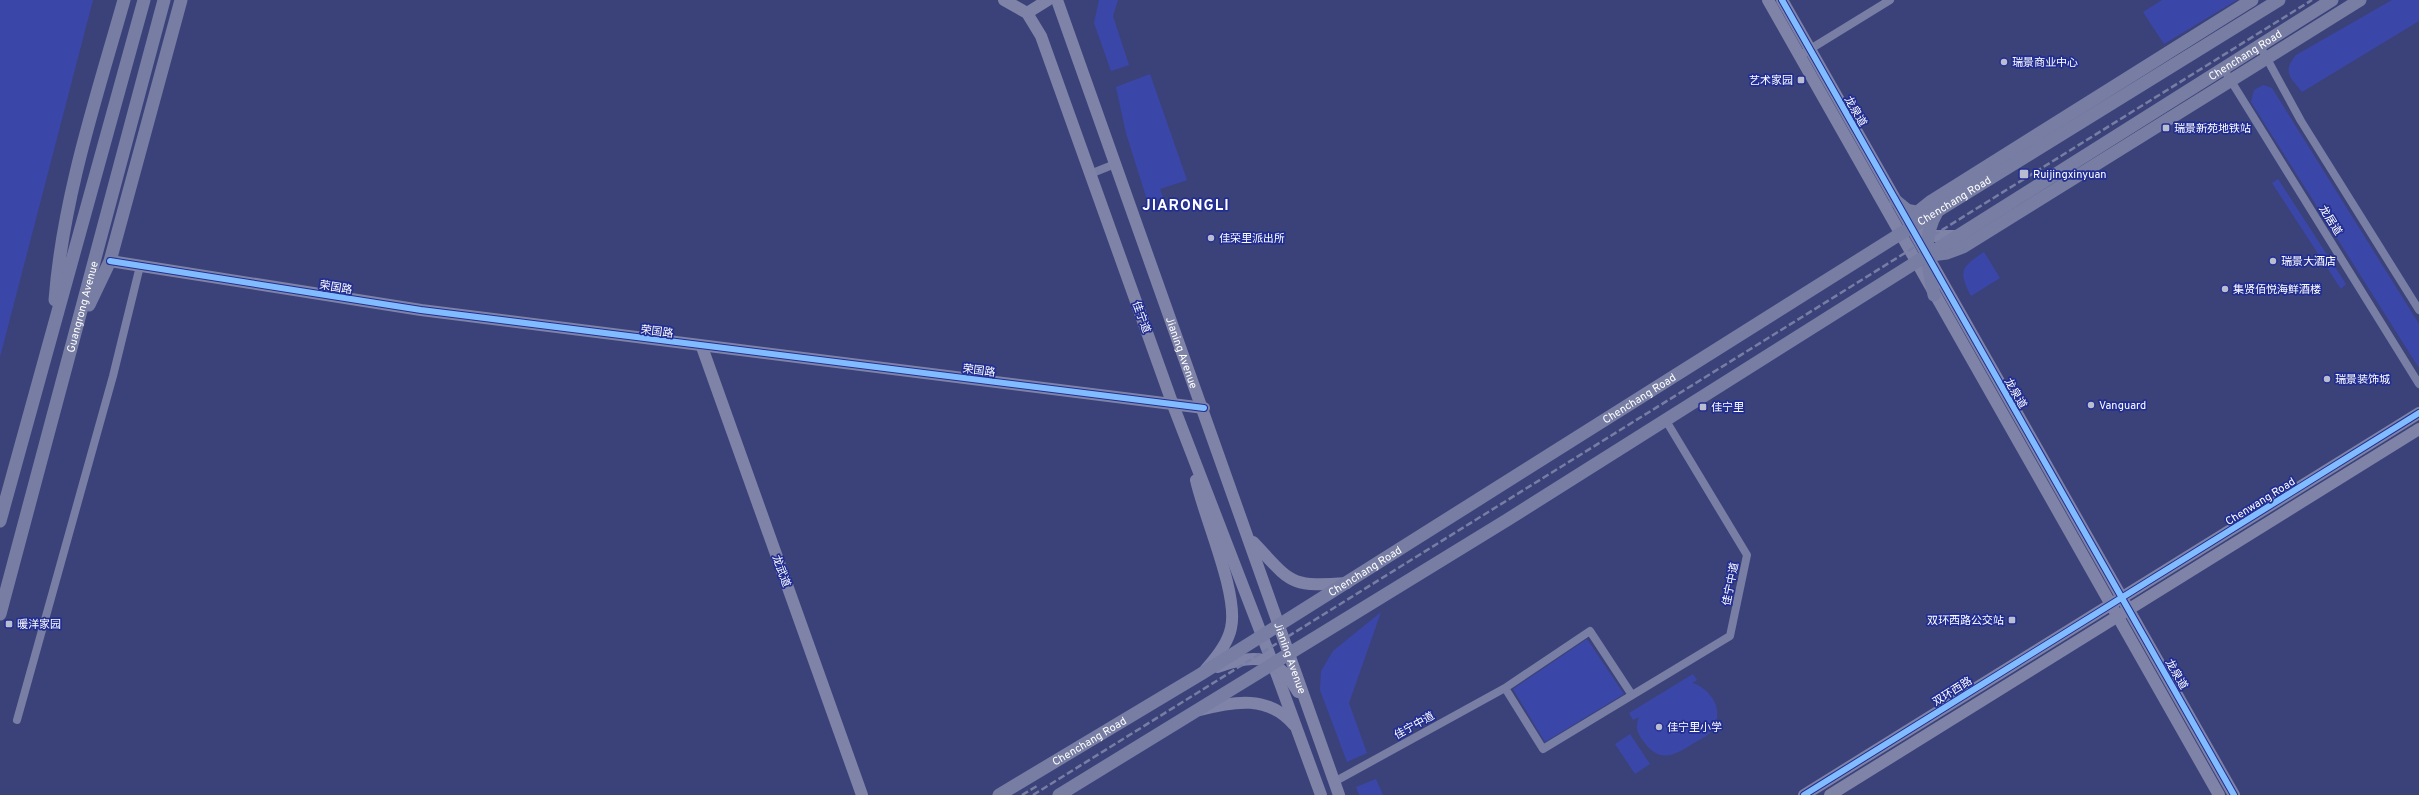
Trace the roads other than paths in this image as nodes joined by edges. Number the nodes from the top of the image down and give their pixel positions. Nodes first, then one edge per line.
1 (124, 0) edge
2 (164, 0) edge
3 (181, 0) edge
4 (1004, 0) edge
5 (1031, 0) edge
6 (1048, 0) edge
7 (1057, 0) edge
8 (1768, 0) edge
9 (1782, 0) edge
10 (1890, 0) edge
11 (2252, 0) edge
12 (2279, 0) edge
13 (2332, 0) edge
14 (2360, 0) edge
15 (143, 5) edge
16 (1027, 13) junction
17 (2260, 46) junction
18 (1810, 50) junction
19 (1800, 56) junction
20 (2267, 60) junction
21 (2223, 68) junction
22 (2231, 82) junction
23 (1115, 164) junction
24 (1090, 174) junction
25 (1890, 204) junction
26 (1937, 212) junction
27 (1918, 214) junction
28 (1905, 231) junction
29 (1927, 234) junction
30 (1958, 236) junction
31 (1928, 256) junction
32 (110, 261) junction
33 (1916, 263) junction
34 (140, 266) junction
35 (1934, 295) junction
36 (2419, 310) edge
37 (53, 329) junction
38 (73, 337) junction
39 (702, 347) junction
40 (2419, 384) edge
41 (1173, 405) junction
42 (1204, 408) junction
43 (2419, 413) edge
44 (1665, 419) junction
45 (2419, 429) edge
46 (1192, 453) junction
47 (0, 521) edge
48 (1250, 539) junction
49 (1347, 583) junction
50 (2125, 604) junction
51 (2114, 610) junction
52 (0, 614) edge
53 (1280, 624) junction
54 (1262, 635) junction
55 (1290, 653) junction
56 (1273, 664) junction
57 (1202, 674) junction
58 (1505, 688) junction
59 (1632, 695) junction
60 (1199, 711) junction
61 (1310, 714) junction
62 (17, 720) dead end
63 (1299, 733) junction
64 (1334, 782) junction
65 (862, 795) edge
66 (999, 795) edge
67 (1059, 795) edge
68 (1321, 795) edge
69 (1339, 795) edge
70 (1804, 795) edge
71 (1830, 795) edge
72 (2219, 795) edge
73 (2234, 795) edge

1 - 37 main road
2 - 38 main road, Guangrong Avenue
3 - 32 main road
4 - 16 street
5 - 16 street
6 - 16 street
7 - 23 street, Jianing Avenue
8 - 19 street, 龙泉道
9 - 18 street, 龙泉道
10 - 18 street
11 - 27 main road
12 - 26 main road, Chenchang Road
13 - 17 main road, Chenchang Road
14 - 20 main road
15 - 37 main road, Guangrong Avenue
16 - 24 street, 佳宁道
17 - 20 street
17 - 21 main road, Chenchang Road
18 - 19 street
18 - 25 street, 龙泉道
19 - 25 street, 龙泉道
20 - 22 main road
20 - 36 street
21 - 22 street, 龙居道
21 - 30 main road, Chenchang Road
22 - 31 main road
22 - 40 street, 龙居道
23 - 24 street
23 - 42 street, Jianing Avenue
24 - 41 street, 佳宁道
25 - 27 main road
25 - 28 street
26 - 27 main road
26 - 28 main road, Chenchang Road
26 - 29 main road
27 - 28 main road
28 - 29 street
28 - 31 street, 龙泉道
28 - 33 street, 龙泉道
28 - 49 main road, Chenchang Road
29 - 30 street
29 - 31 main road
30 - 31 main road, Chenchang Road
31 - 33 main road, Chenchang Road
31 - 35 main road
31 - 50 street, 龙泉道
32 - 34 street, 荣国路
32 - 38 main road
33 - 35 street, 龙泉道
33 - 44 main road, Chenchang Road
34 - 39 street, 荣国路
34 - 62 street
35 - 51 street, 龙泉道
37 - 47 main road, Guangrong Avenue
38 - 52 main road, Guangrong Avenue
39 - 41 street, 荣国路
39 - 65 street, 龙武道
41 - 42 street, 荣国路
41 - 46 street, 佳宁道
42 - 48 street, Jianing Avenue
43 - 50 street, Chenwang Road
44 - 55 main road, Chenchang Road
44 - 59 street, 佳宁中道
45 - 50 street, Chenwang Road
46 - 54 street, Jianing Avenue
46 - 57 street
48 - 49 street
48 - 53 street, Jianing Avenue
49 - 53 main road, Chenchang Road
50 - 51 street, Chenwang Road
50 - 73 street, 龙泉道
51 - 70 street, 双环西路
51 - 71 street
51 - 72 street, 龙泉道
53 - 54 main road, Chenchang Road
53 - 55 street, Jianing Avenue
54 - 56 street, Jianing Avenue
54 - 57 main road, Chenchang Road
55 - 56 main road, Chenchang Road
55 - 61 street, Jianing Avenue
56 - 57 street
56 - 60 main road, Chenchang Road
56 - 61 street
56 - 63 street, Jianing Avenue
57 - 66 main road, Chenchang Road
58 - 59 street, 佳宁中道
58 - 59 street, 佳宁中道
58 - 64 street, 佳宁中道
60 - 63 street
60 - 67 main road, Chenchang Road
61 - 64 street, Jianing Avenue
63 - 68 street, Jianing Avenue
64 - 69 street, Jianing Avenue

